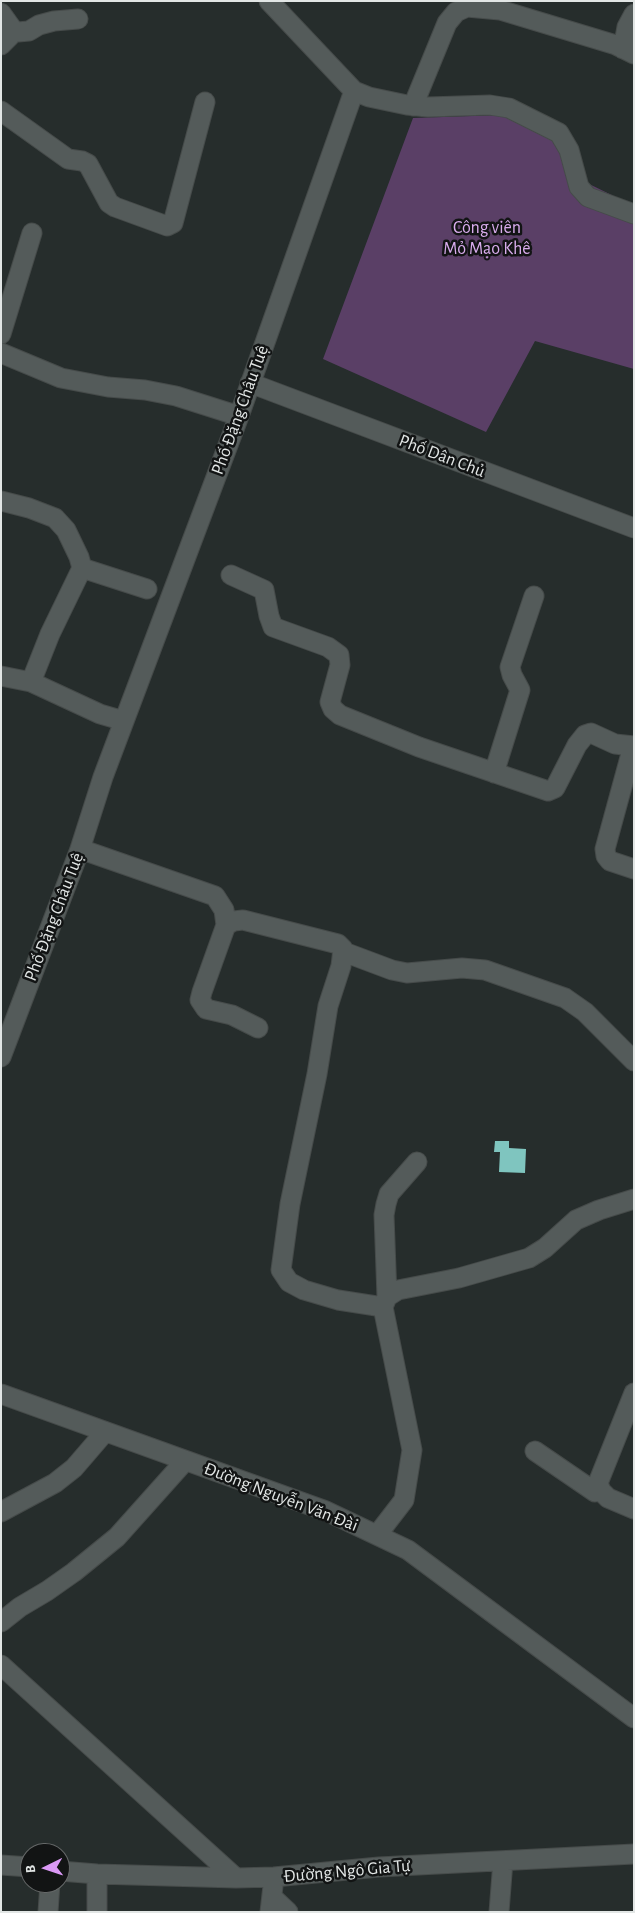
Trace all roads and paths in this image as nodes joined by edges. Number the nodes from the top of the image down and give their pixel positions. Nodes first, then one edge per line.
1 (269, 1) edge
2 (1, 14) edge
3 (634, 14) edge
4 (78, 19) dead end
5 (6, 37) edge
6 (628, 51) edge
7 (354, 91) junction
8 (205, 102) dead end
9 (413, 106) junction
10 (1, 111) edge
11 (634, 214) edge
12 (32, 233) dead end
13 (1, 334) edge
14 (1, 353) edge
15 (250, 383) junction
16 (239, 416) junction
17 (1, 501) edge
18 (634, 528) edge
19 (82, 568) junction
20 (231, 575) dead end
21 (146, 589) dead end
22 (534, 596) dead end
23 (1, 676) edge
24 (31, 682) junction
25 (123, 724) junction
26 (632, 746) edge
27 (494, 773) junction
28 (80, 849) junction
29 (634, 869) edge
30 (226, 926) junction
31 (343, 949) junction
32 (258, 1028) dead end
33 (1, 1056) edge
34 (634, 1062) edge
35 (417, 1162) dead end
36 (634, 1199) edge
37 (385, 1302) junction
38 (634, 1393) edge
39 (1, 1394) edge
40 (105, 1432) junction
41 (535, 1451) dead end
42 (185, 1461) junction
43 (601, 1491) junction
44 (634, 1509) edge
45 (1, 1512) edge
46 (377, 1535) junction
47 (1, 1622) edge
48 (1, 1665) edge
49 (634, 1718) edge
50 (634, 1854) edge
51 (504, 1861) junction
52 (1, 1865) edge
53 (20, 1866) edge
54 (70, 1872) edge
55 (97, 1874) junction
56 (274, 1876) junction
57 (236, 1878) junction
58 (49, 1893) edge
59 (271, 1904) edge
60 (48, 1912) edge
61 (97, 1912) edge
62 (288, 1912) edge
63 (499, 1912) edge

1 - 7 street
2 - 5 street
3 - 6 street
4 - 5 street
6 - 9 street
7 - 9 street
7 - 15 street, Phố Đặng Châu Tuệ
8 - 10 street
9 - 11 street
12 - 13 street
14 - 16 street
15 - 16 street, Phố Đặng Châu Tuệ
15 - 18 street, Phố Dân Chủ
16 - 25 street, Phố Đặng Châu Tuệ
17 - 19 street
19 - 21 street
19 - 24 street
20 - 27 street
22 - 27 street
23 - 24 street
24 - 25 street
25 - 28 street, Phố Đặng Châu Tuệ
26 - 27 street
26 - 29 street
28 - 30 street
28 - 33 street, Phố Đặng Châu Tuệ
30 - 31 street
30 - 32 street
31 - 34 street
31 - 37 street
35 - 37 street
36 - 37 street
37 - 46 street
38 - 43 street
39 - 40 street, Đường Nguyễn Văn Đài
40 - 42 street, Đường Nguyễn Văn Đài
40 - 45 street
41 - 43 street
42 - 46 street, Đường Nguyễn Văn Đài
42 - 47 street
43 - 44 street
46 - 49 street, Đường Nguyễn Văn Đài
48 - 57 street
50 - 51 street, Đường Ngô Gia Tự
51 - 56 street, Đường Ngô Gia Tự
51 - 63 street
52 - 53 street
54 - 55 street, Đường Ngô Gia Tự
55 - 57 street, Đường Ngô Gia Tự
55 - 61 street
56 - 57 street, Đường Ngô Gia Tự
56 - 59 street
58 - 60 street
59 - 62 street

